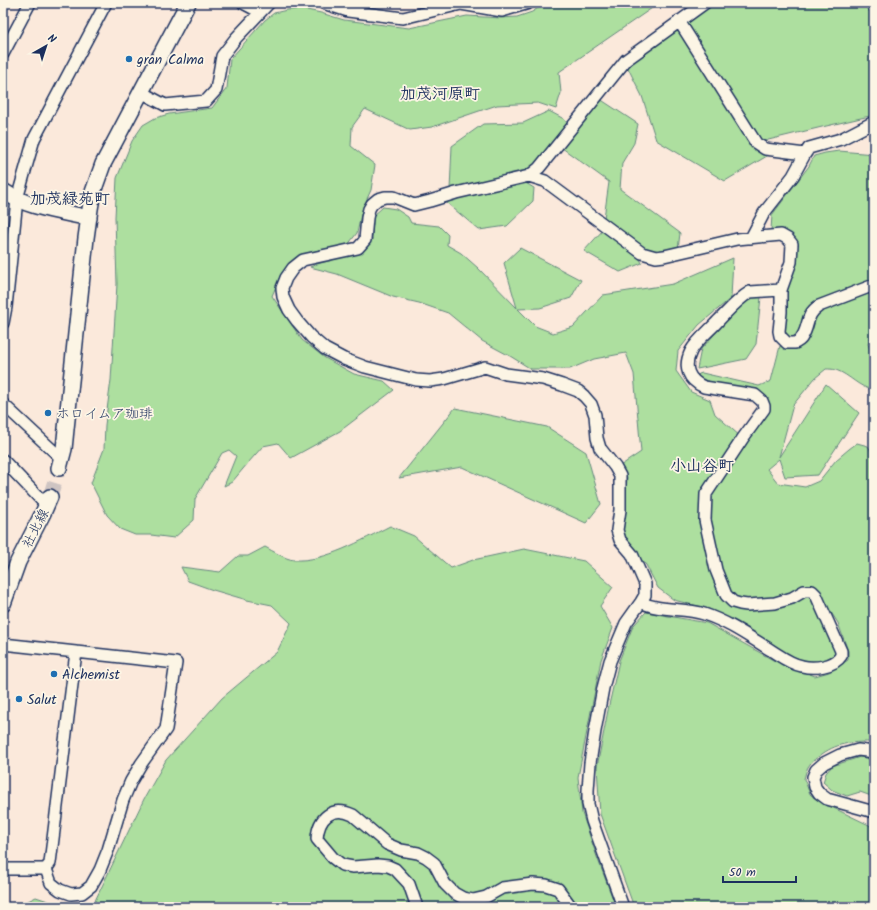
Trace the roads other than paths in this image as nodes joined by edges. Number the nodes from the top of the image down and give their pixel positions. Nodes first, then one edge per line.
1 (30, 3) edge
2 (188, 3) edge
3 (243, 3) edge
4 (270, 3) edge
5 (323, 3) edge
6 (423, 3) edge
7 (529, 3) edge
8 (705, 3) edge
9 (871, 3) edge
10 (103, 4) edge
11 (449, 5) edge
12 (508, 6) edge
13 (874, 6) edge
14 (350, 7) edge
15 (434, 10) junction
16 (260, 12) junction
17 (679, 21) junction
18 (3, 54) edge
19 (141, 92) junction
20 (874, 122) edge
21 (805, 154) junction
22 (529, 176) junction
23 (3, 191) edge
24 (17, 199) junction
25 (89, 218) junction
26 (751, 238) junction
27 (874, 285) edge
28 (781, 290) junction
29 (4, 306) edge
30 (3, 324) edge
31 (3, 404) edge
32 (3, 460) edge
33 (60, 463) joint
34 (48, 502) joint
35 (641, 602) junction
36 (3, 604) edge
37 (3, 644) edge
38 (76, 652) junction
39 (874, 752) edge
40 (874, 812) edge
41 (46, 869) junction
42 (3, 870) edge
43 (416, 907) edge
44 (570, 907) edge
45 (623, 907) edge

1 - 18 street
2 - 19 street
3 - 16 street
4 - 16 street
5 - 14 street
6 - 15 street
7 - 12 street
8 - 17 street
9 - 13 street
10 - 24 street
11 - 12 street
11 - 15 street
14 - 15 street
16 - 19 street
17 - 21 street
17 - 22 street
19 - 25 street
20 - 21 street
21 - 26 street
22 - 26 street
22 - 35 street
23 - 24 street
24 - 25 street
24 - 29 street
25 - 33 street
26 - 28 street
27 - 28 street
28 - 35 street
29 - 30 street
31 - 33 street
32 - 34 street
34 - 36 street, 社北線
35 - 45 street
37 - 38 street
38 - 41 street
38 - 41 street
39 - 40 street
41 - 42 street
43 - 44 street

